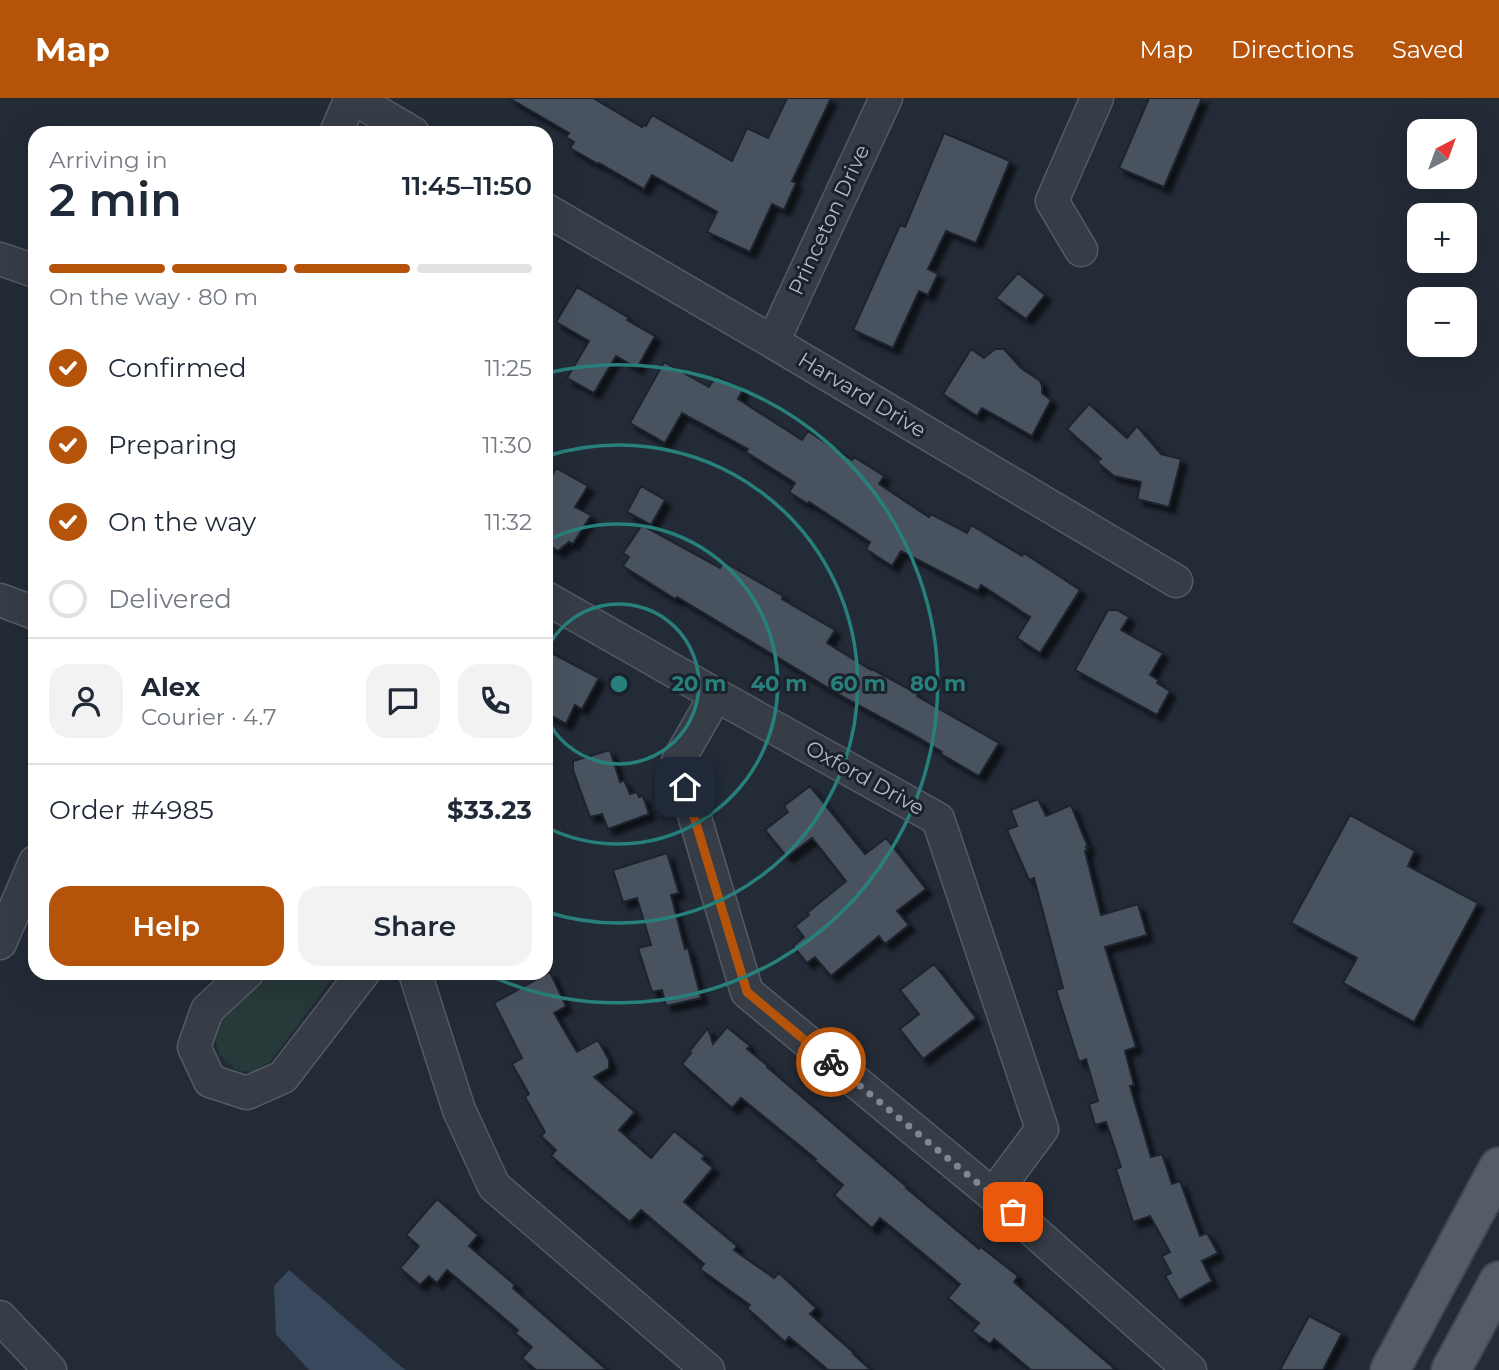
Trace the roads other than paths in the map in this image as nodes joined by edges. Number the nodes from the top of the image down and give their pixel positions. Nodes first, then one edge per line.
1 (352, 98) edge
2 (886, 98) edge
3 (1097, 98) edge
4 (339, 126) edge
5 (401, 126) edge
6 (553, 214) edge
7 (1081, 250) dead end
8 (0, 259) edge
9 (28, 269) edge
10 (773, 342) junction
11 (1176, 581) dead end
12 (0, 600) edge
13 (553, 602) edge
14 (28, 610) edge
15 (716, 695) junction
16 (28, 878) edge
17 (0, 943) edge
18 (239, 980) edge
19 (358, 980) edge
20 (417, 980) edge
21 (1499, 1167) edge
22 (993, 1195) junction
23 (1499, 1281) edge
24 (0, 1317) edge
25 (50, 1370) edge
26 (708, 1370) edge
27 (1190, 1370) edge
28 (1390, 1370) edge
29 (1451, 1370) edge

1 - 4 street
1 - 5 street
2 - 10 street, Princeton Drive
3 - 7 street
6 - 10 street, Harvard Drive
8 - 9 street
10 - 11 street, Harvard Drive
12 - 14 street
13 - 15 street, Oxford Drive
15 - 22 street
15 - 22 street, Oxford Drive
16 - 17 street
18 - 19 street
20 - 26 street
21 - 28 main road
22 - 27 street
23 - 29 main road
24 - 25 street

